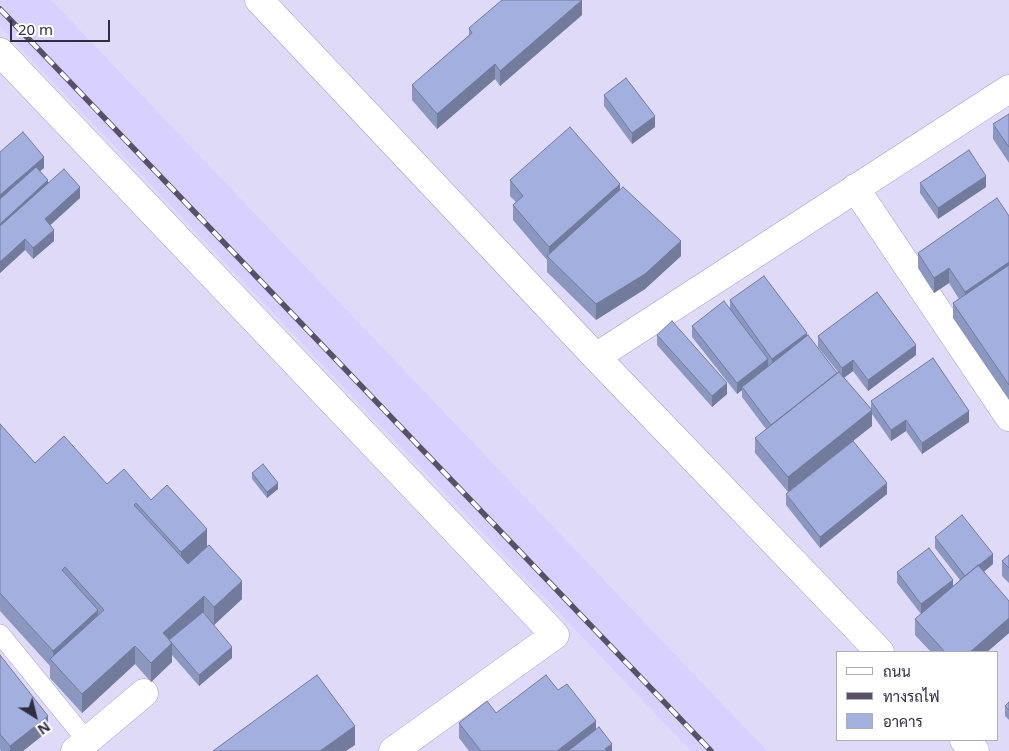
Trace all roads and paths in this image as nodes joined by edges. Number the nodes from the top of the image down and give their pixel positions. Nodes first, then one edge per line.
1 (259, 0) edge
2 (0, 52) edge
3 (1009, 89) edge
4 (855, 188) junction
5 (596, 357) junction
6 (1009, 417) edge
7 (0, 634) edge
8 (879, 651) edge
9 (144, 692) dead end
10 (965, 741) edge
11 (81, 746) edge
12 (399, 750) edge
13 (975, 751) edge

1 - 5 street
2 - 12 street
3 - 4 street
4 - 5 street
4 - 6 street
5 - 8 street
7 - 11 lane
9 - 11 street
10 - 13 street

